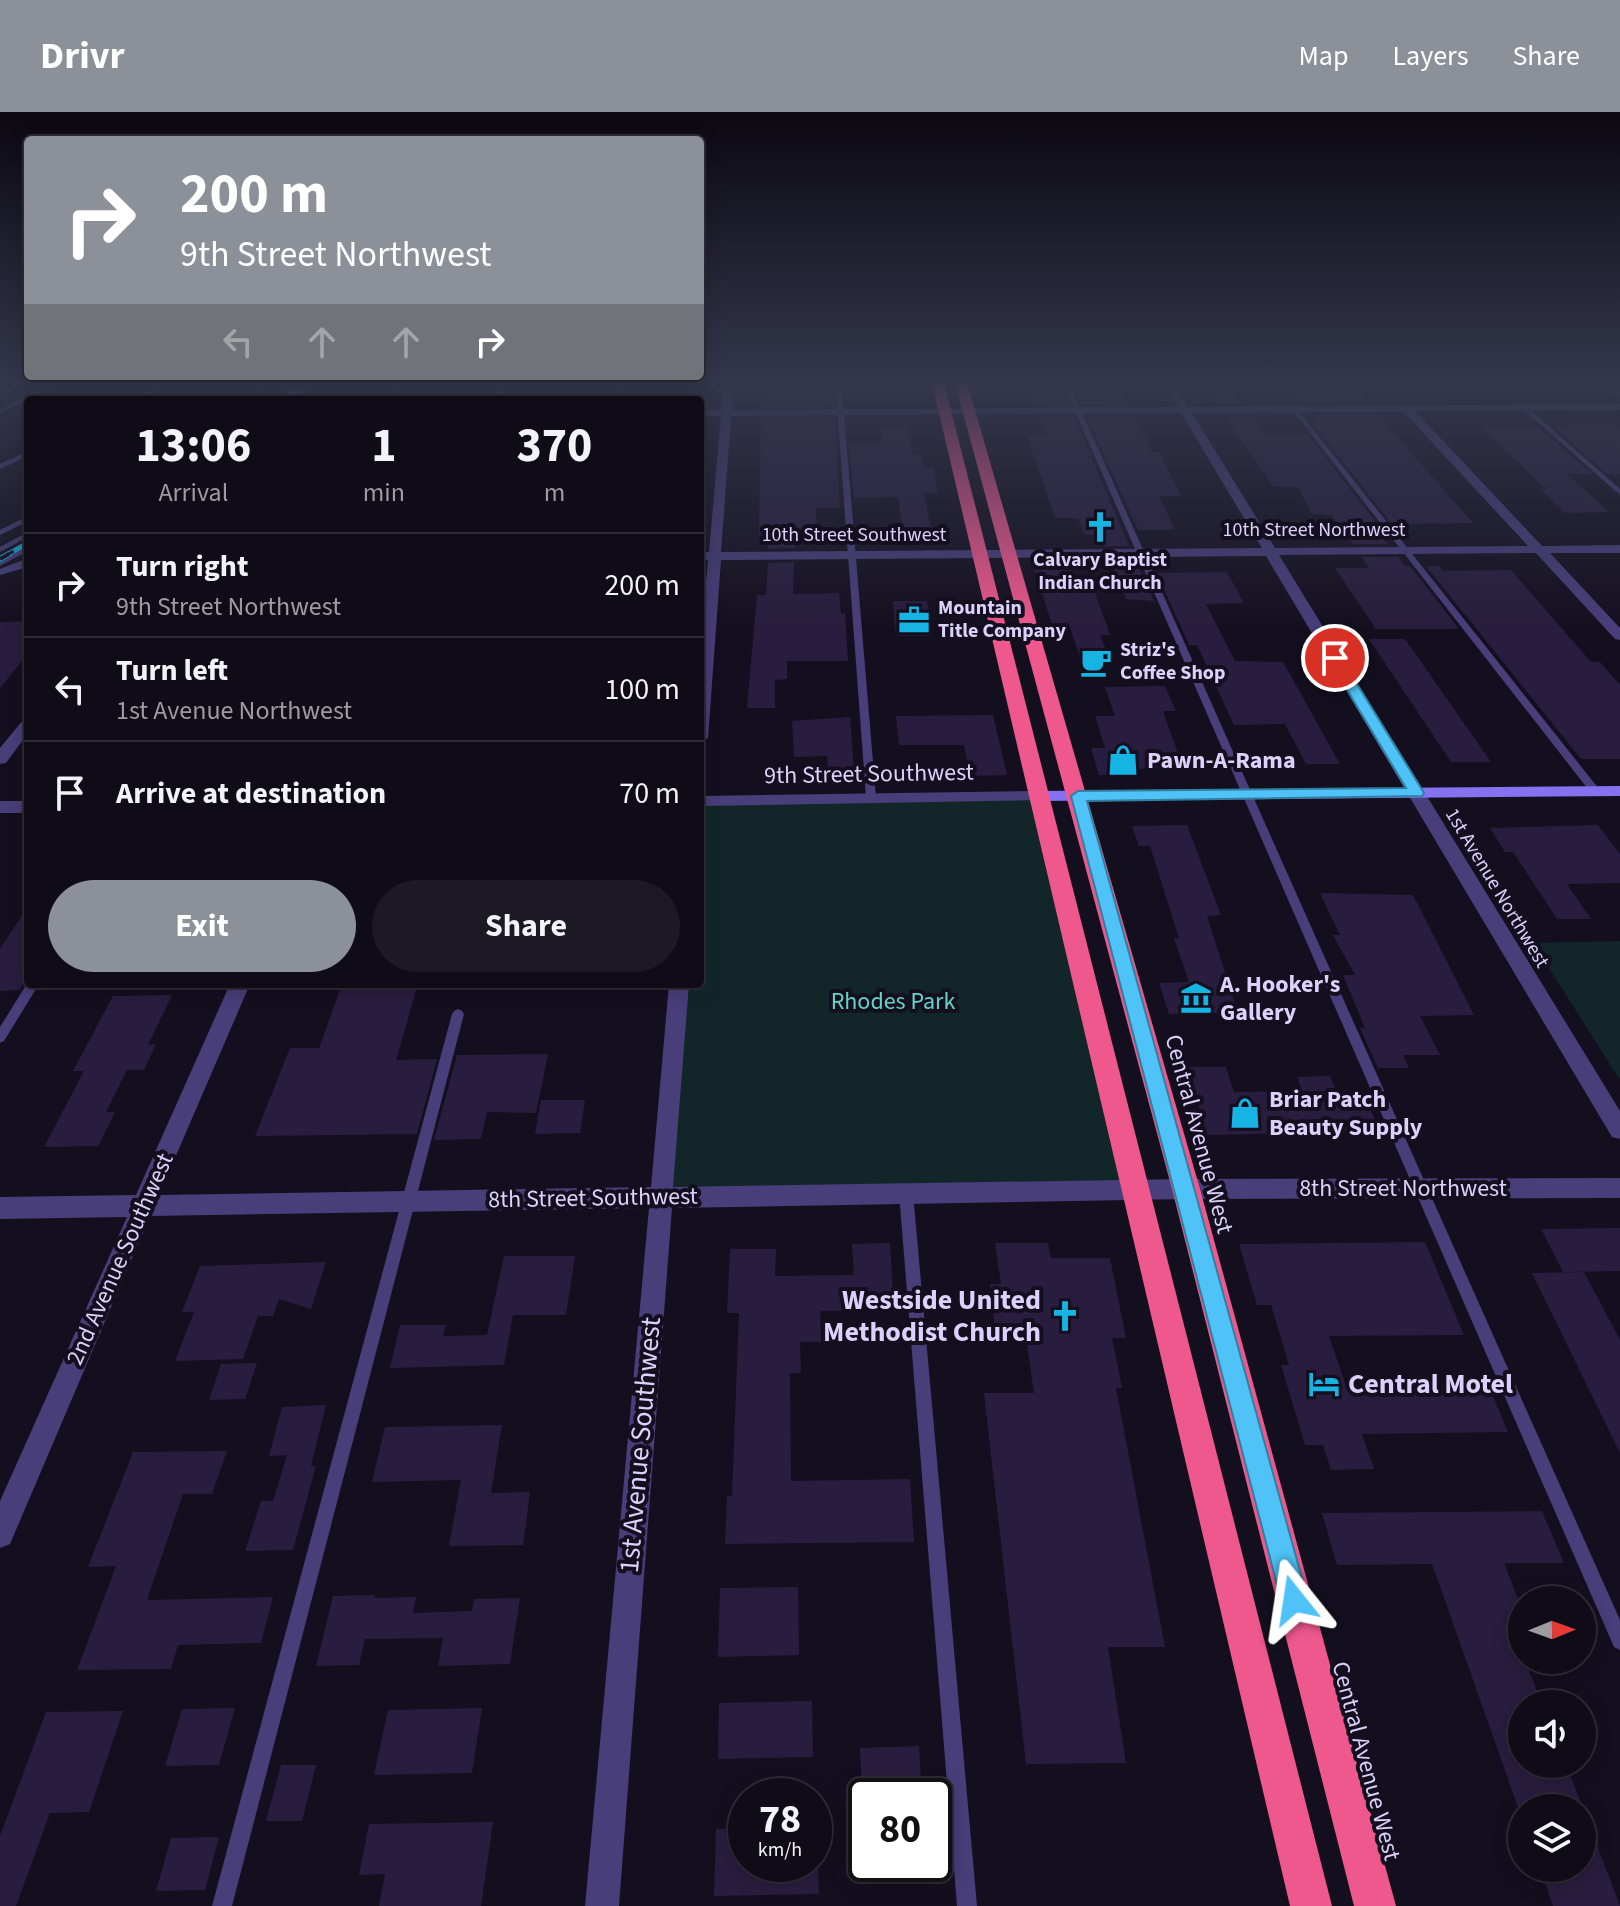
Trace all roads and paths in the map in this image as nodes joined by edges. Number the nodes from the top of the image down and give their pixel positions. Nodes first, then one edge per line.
1 (723, 463) edge
2 (845, 463) edge
3 (965, 463) edge
4 (975, 463) edge
5 (1101, 463) edge
6 (1217, 463) edge
7 (1337, 463) edge
8 (1457, 463) edge
9 (1586, 463) edge
10 (1620, 493) edge
11 (24, 520) edge
12 (0, 533) edge
13 (24, 536) edge
14 (1620, 549) edge
15 (0, 550) edge
16 (1270, 550) junction
17 (1406, 550) junction
18 (1539, 550) junction
19 (24, 551) edge
20 (1140, 552) junction
21 (1008, 553) junction
22 (980, 554) junction
23 (851, 555) junction
24 (704, 556) edge
25 (715, 556) junction
26 (24, 563) edge
27 (1, 570) edge
28 (1620, 636) edge
29 (704, 689) edge
30 (24, 728) edge
31 (0, 759) edge
32 (1595, 791) junction
33 (1620, 791) edge
34 (1417, 793) junction
35 (1248, 795) junction
36 (1039, 796) junction
37 (1078, 796) junction
38 (871, 798) junction
39 (704, 801) edge
40 (0, 807) edge
41 (24, 807) edge
42 (31, 988) edge
43 (238, 988) edge
44 (679, 988) edge
45 (458, 1014) dead end
46 (0, 1038) edge
47 (1620, 1130) edge
48 (1421, 1188) junction
49 (1620, 1188) edge
50 (1186, 1189) junction
51 (1138, 1191) junction
52 (906, 1193) junction
53 (661, 1198) junction
54 (408, 1201) junction
55 (143, 1206) junction
56 (0, 1208) edge
57 (0, 1534) edge
58 (1620, 1641) edge
59 (222, 1906) edge
60 (602, 1906) edge
61 (967, 1906) edge
62 (1311, 1906) edge
63 (1375, 1906) edge

1 - 25 street
2 - 23 lane
3 - 22 highway, Central Avenue West
4 - 21 highway, Central Avenue West
5 - 20 lane
6 - 16 street, 1st Avenue Northwest
7 - 17 lane
8 - 18 street
9 - 10 lane
11 - 12 lane
13 - 15 lane
14 - 18 street, 10th Street Northwest
16 - 17 street, 10th Street Northwest
16 - 20 street, 10th Street Northwest
16 - 34 street, 1st Avenue Northwest
17 - 18 street, 10th Street Northwest
17 - 32 lane
18 - 28 street
19 - 27 lane
20 - 21 street, 10th Street Northwest
20 - 35 lane
21 - 22 street, 10th Street Southwest
21 - 37 highway, Central Avenue West
22 - 23 street, 10th Street Southwest
22 - 36 highway, Central Avenue West
23 - 25 street, 10th Street Southwest
23 - 38 lane
24 - 25 street, 10th Street Southwest
25 - 29 street
26 - 27 street
30 - 31 street
32 - 33 street
32 - 34 street
34 - 35 street
34 - 47 street, 1st Avenue Northwest
35 - 37 street
35 - 48 lane
36 - 37 street
36 - 38 street, 9th Street Southwest
36 - 51 highway, Central Avenue West
37 - 50 highway, Central Avenue West
38 - 39 street, 9th Street Southwest
40 - 41 street
42 - 46 lane
43 - 55 street, 2nd Avenue Southwest
44 - 53 street, 1st Avenue Southwest
45 - 54 lane
48 - 49 street, 8th Street Northwest
48 - 50 street, 8th Street Northwest
48 - 58 lane
50 - 51 street, 8th Street Southwest
50 - 63 highway, Central Avenue West
51 - 52 street, 8th Street Southwest
51 - 62 highway, Central Avenue West
52 - 53 street, 8th Street Southwest
52 - 61 lane
53 - 54 street, 8th Street Southwest
53 - 60 street, 1st Avenue Southwest
54 - 55 street, 8th Street Southwest
54 - 59 lane
55 - 56 street, 8th Street Southwest
55 - 57 street, 2nd Avenue Southwest

